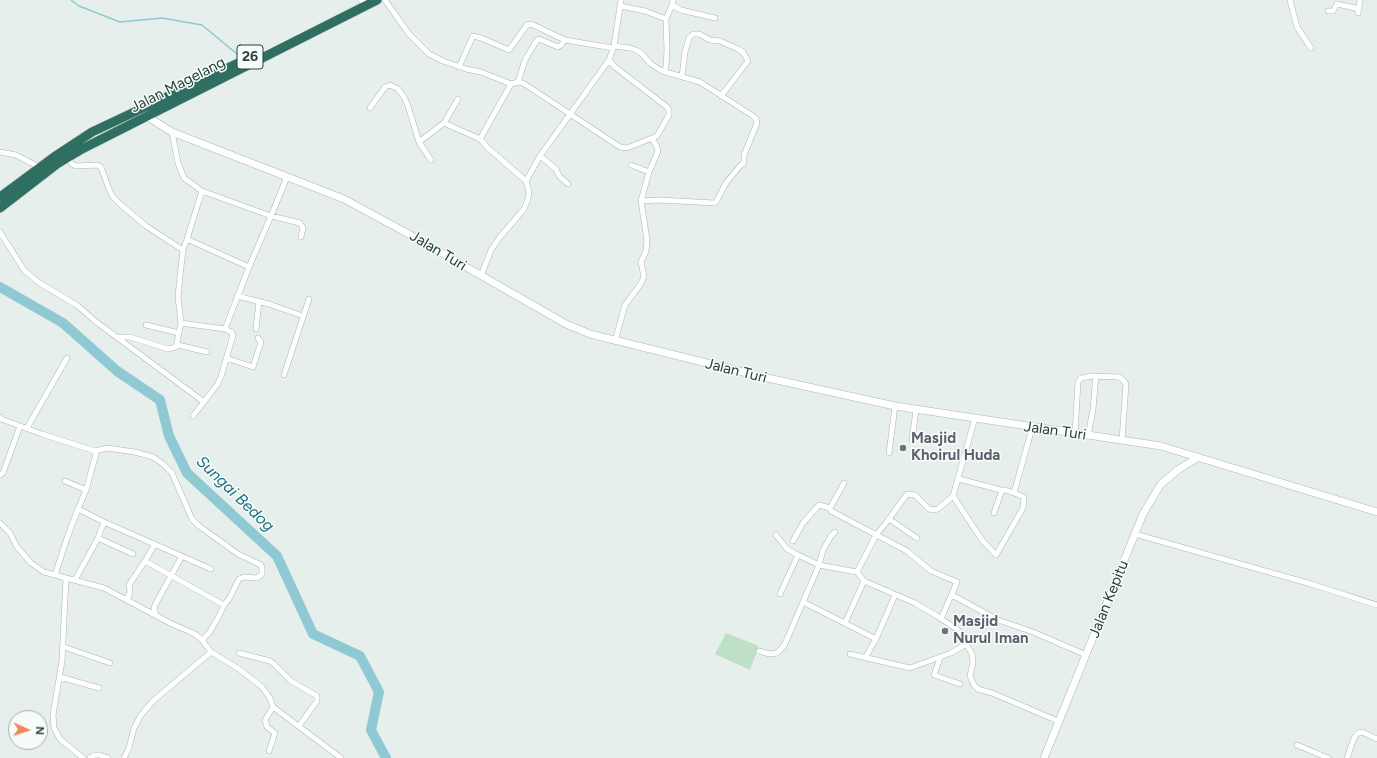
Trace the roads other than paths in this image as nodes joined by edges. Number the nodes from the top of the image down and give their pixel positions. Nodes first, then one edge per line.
1 (377, 0) edge
2 (385, 0) edge
3 (621, 0) edge
4 (1290, 0) edge
5 (1360, 0) edge
6 (363, 1) edge
7 (673, 3) edge
8 (620, 6) junction
9 (1328, 11) dead end
10 (715, 18) dead end
11 (666, 19) junction
12 (565, 40) junction
13 (614, 47) junction
14 (1311, 48) dead end
15 (609, 60) junction
16 (459, 67) junction
17 (664, 72) junction
18 (682, 76) junction
19 (518, 82) junction
20 (511, 84) junction
21 (722, 96) junction
22 (458, 99) dead end
23 (370, 108) dead end
24 (137, 110) junction
25 (570, 114) junction
26 (146, 116) junction
27 (444, 123) junction
28 (172, 132) junction
29 (652, 138) junction
30 (480, 139) junction
31 (419, 142) junction
32 (0, 152) edge
33 (540, 156) junction
34 (67, 158) junction
35 (431, 160) dead end
36 (631, 164) dead end
37 (39, 167) junction
38 (649, 172) junction
39 (287, 177) junction
40 (526, 181) junction
41 (568, 184) dead end
42 (202, 191) junction
43 (0, 197) edge
44 (641, 201) junction
45 (0, 208) edge
46 (271, 216) junction
47 (0, 232) edge
48 (301, 237) dead end
49 (187, 239) junction
50 (184, 250) junction
51 (249, 267) junction
52 (481, 276) junction
53 (237, 296) junction
54 (309, 299) dead end
55 (259, 301) junction
56 (303, 316) junction
57 (181, 323) junction
58 (146, 325) dead end
59 (225, 329) junction
60 (256, 329) dead end
61 (180, 333) junction
62 (117, 337) junction
63 (258, 338) dead end
64 (615, 341) junction
65 (178, 345) junction
66 (207, 352) dead end
67 (67, 358) dead end
68 (226, 358) junction
69 (284, 375) dead end
70 (1096, 376) junction
71 (204, 402) junction
72 (895, 406) junction
73 (916, 410) junction
74 (193, 416) dead end
75 (0, 417) edge
76 (975, 418) junction
77 (20, 426) junction
78 (26, 428) junction
79 (1032, 428) junction
80 (1075, 434) junction
81 (1088, 436) junction
82 (912, 440) dead end
83 (1122, 440) junction
84 (95, 451) junction
85 (1181, 452) junction
86 (889, 453) dead end
87 (1197, 458) junction
88 (1179, 469) junction
89 (0, 475) edge
90 (959, 479) junction
91 (65, 481) dead end
92 (844, 483) dead end
93 (86, 490) junction
94 (1001, 490) junction
95 (1014, 493) junction
96 (953, 496) junction
97 (830, 508) junction
98 (78, 509) junction
99 (1377, 512) edge
100 (994, 513) dead end
101 (889, 519) junction
102 (104, 522) junction
103 (0, 523) edge
104 (835, 532) dead end
105 (1135, 534) junction
106 (776, 535) dead end
107 (876, 535) junction
108 (98, 538) junction
109 (917, 538) dead end
110 (793, 541) dead end
111 (155, 544) junction
112 (133, 554) dead end
113 (798, 555) junction
114 (182, 556) junction
115 (145, 561) junction
116 (819, 565) junction
117 (211, 569) dead end
118 (857, 572) junction
119 (55, 575) junction
120 (171, 576) junction
121 (66, 578) junction
122 (75, 580) junction
123 (864, 581) junction
124 (780, 594) dead end
125 (895, 595) junction
126 (952, 595) junction
127 (127, 600) junction
128 (803, 602) junction
129 (224, 604) junction
130 (1377, 605) edge
131 (156, 616) junction
132 (941, 619) junction
133 (845, 623) junction
134 (876, 639) junction
135 (202, 640) junction
136 (966, 644) junction
137 (64, 647) junction
138 (759, 651) dead end
139 (211, 652) junction
140 (240, 653) dead end
141 (850, 654) dead end
142 (1086, 655) junction
143 (865, 658) junction
144 (940, 658) junction
145 (110, 663) dead end
146 (60, 677) junction
147 (960, 684) dead end
148 (99, 688) dead end
149 (273, 707) junction
150 (1058, 721) junction
151 (299, 726) junction
152 (1377, 739) edge
153 (1297, 745) dead end
154 (269, 751) dead end
155 (83, 758) edge
156 (90, 758) edge
157 (108, 758) edge
158 (124, 758) edge
159 (341, 758) edge
160 (1044, 758) edge
161 (1328, 758) edge
162 (1347, 758) edge

1 - 6 highway, Jalan Magelang / 26
2 - 16 street
3 - 8 street
4 - 14 street
5 - 9 street
6 - 24 highway, Jalan Magelang / 26
6 - 26 highway, Jalan Magelang / 26
7 - 10 street
7 - 11 street
8 - 11 street
8 - 13 street
11 - 17 street
12 - 13 street
12 - 16 street
12 - 19 street
13 - 15 street
13 - 17 street
15 - 25 street
15 - 29 street
16 - 20 street
17 - 18 street
18 - 21 street
18 - 21 street
19 - 20 street
19 - 25 street
20 - 30 street
21 - 44 street
22 - 27 street
23 - 31 street
24 - 26 main road, Jalan Turi
24 - 37 highway, Jalan Magelang / 26
25 - 29 street
25 - 33 street
26 - 28 main road, Jalan Turi
26 - 34 highway, Jalan Magelang / 26
27 - 30 street
27 - 31 street
28 - 39 main road, Jalan Turi
28 - 42 street
29 - 38 street
30 - 40 street
31 - 35 street
32 - 37 street
33 - 40 street
33 - 41 street
34 - 45 highway, Jalan Magelang / 26
34 - 50 street
36 - 38 street
37 - 43 highway, Jalan Magelang / 26
38 - 44 street
39 - 46 street
39 - 52 main road, Jalan Turi
40 - 52 street
42 - 46 street
42 - 49 street
44 - 64 street
46 - 48 street
46 - 51 street
47 - 62 street
49 - 50 street
49 - 51 street
50 - 57 street
51 - 53 street
52 - 64 main road, Jalan Turi
53 - 55 street
53 - 59 street
54 - 56 street
55 - 56 street
55 - 60 street
56 - 69 street
57 - 59 street
57 - 61 street
58 - 61 street
59 - 68 street
61 - 65 street
62 - 65 street
62 - 71 street
63 - 68 street
64 - 72 main road, Jalan Turi
65 - 66 street
67 - 78 street
68 - 71 street
70 - 80 street
70 - 81 street
70 - 83 street
71 - 74 street
72 - 73 main road, Jalan Turi
72 - 86 street
73 - 76 main road, Jalan Turi
73 - 82 street
75 - 77 street
76 - 79 main road, Jalan Turi
76 - 90 street
77 - 78 street
77 - 89 street
78 - 84 street
79 - 80 main road, Jalan Turi
79 - 95 street
80 - 81 main road, Jalan Turi
81 - 83 main road, Jalan Turi
83 - 85 main road, Jalan Turi
84 - 93 street
84 - 129 street
85 - 87 main road, Jalan Turi
85 - 88 main road
87 - 88 main road, Jalan Kepitu
87 - 99 main road, Jalan Turi
88 - 105 main road, Jalan Kepitu
90 - 94 street
90 - 96 street
91 - 93 street
92 - 97 street
93 - 98 street
94 - 95 street
94 - 100 street
95 - 96 street
96 - 101 street
97 - 107 street
97 - 110 street
98 - 102 street
98 - 119 street
101 - 107 street
101 - 109 street
102 - 108 street
102 - 111 street
103 - 119 street
104 - 116 street
105 - 130 street
105 - 142 main road, Jalan Kepitu
106 - 113 street
107 - 118 street
107 - 126 street
108 - 112 street
108 - 122 street
111 - 114 street
111 - 115 street
113 - 116 street
113 - 124 street
114 - 117 street
114 - 120 street
115 - 120 street
115 - 127 street
116 - 118 street
116 - 128 street
118 - 123 street
119 - 121 street
120 - 129 street
120 - 131 street
121 - 122 street
121 - 137 street
122 - 127 street
123 - 125 street
123 - 133 street
125 - 132 street
125 - 134 street
126 - 132 street
126 - 142 street
127 - 131 street
128 - 133 street
128 - 138 street
129 - 135 street
131 - 135 street
132 - 136 street
133 - 134 street
134 - 143 street
135 - 139 street
136 - 144 street
136 - 150 street
137 - 145 street
137 - 146 street
139 - 149 street
139 - 158 street
140 - 151 street
141 - 143 street
142 - 150 main road, Jalan Kepitu
143 - 144 street
144 - 147 street
146 - 148 street
146 - 155 street
149 - 151 street
149 - 154 street
150 - 160 main road, Jalan Kepitu
151 - 159 street
152 - 162 street
153 - 161 street
156 - 157 street

